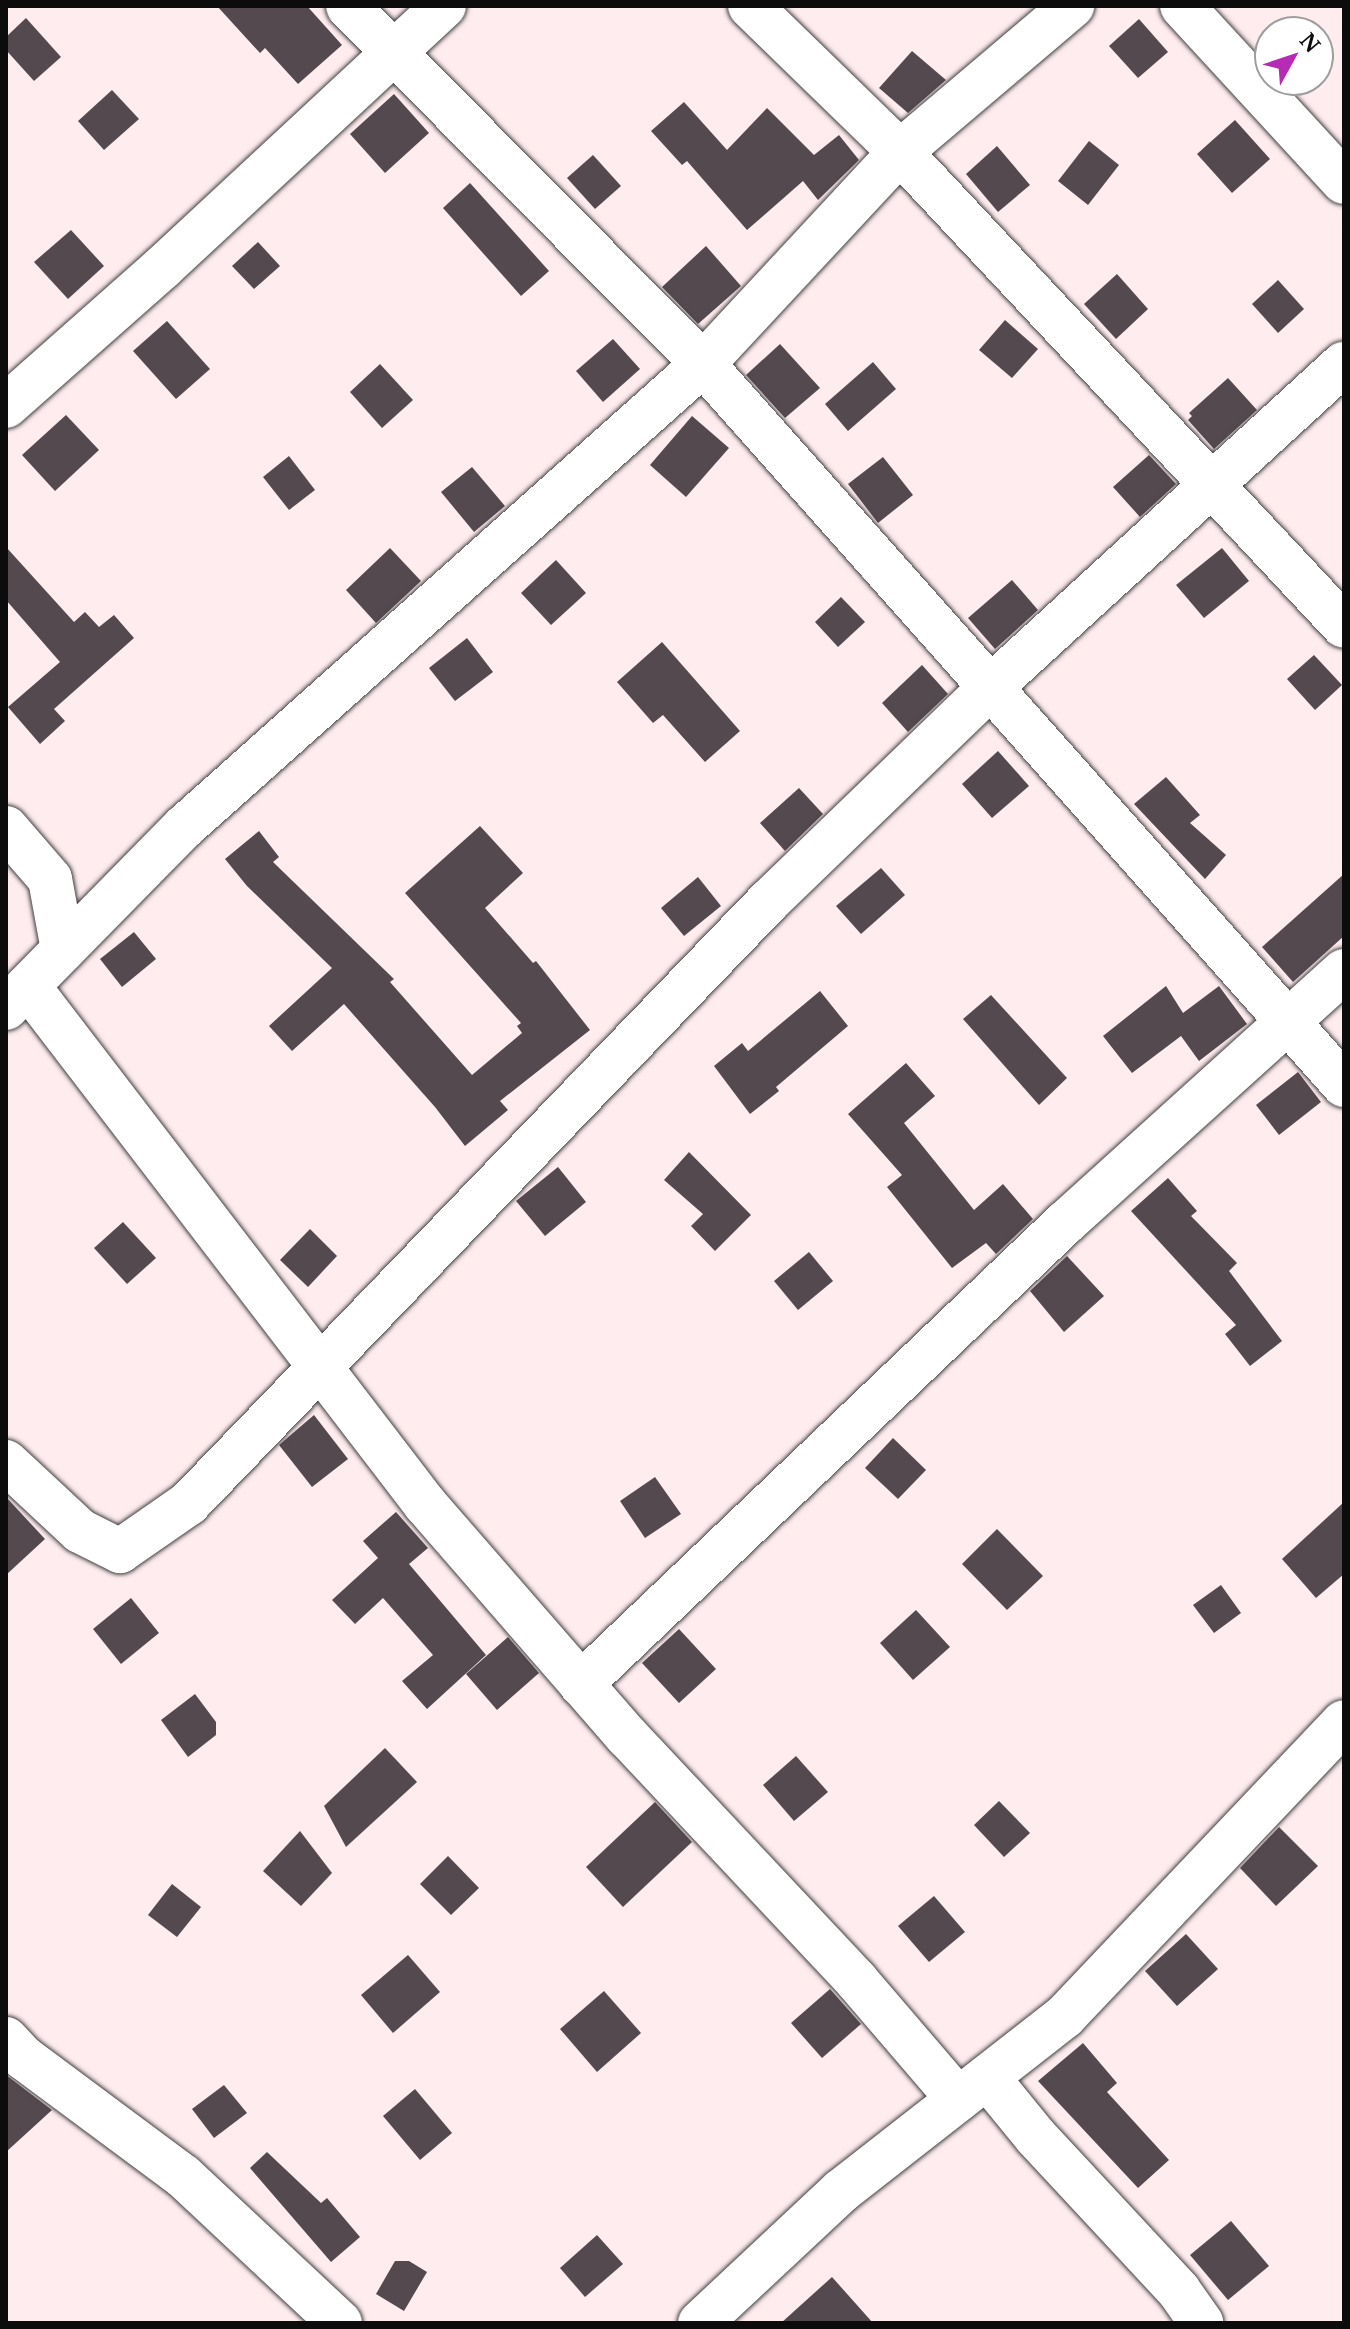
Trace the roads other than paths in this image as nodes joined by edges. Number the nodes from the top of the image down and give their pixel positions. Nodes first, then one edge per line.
1 (348, 6) edge
2 (444, 6) edge
3 (750, 6) edge
4 (1072, 6) edge
5 (1182, 6) edge
6 (396, 51) junction
7 (900, 152) junction
8 (1344, 182) edge
9 (703, 364) junction
10 (1344, 364) edge
11 (6, 406) edge
12 (1214, 484) junction
13 (1344, 626) edge
14 (992, 686) junction
15 (6, 828) edge
16 (63, 950) junction
17 (1344, 971) edge
18 (17, 997) edge
19 (1285, 1022) junction
20 (1344, 1085) edge
21 (321, 1367) junction
22 (6, 1462) edge
23 (581, 1684) junction
24 (1344, 1722) edge
25 (6, 2039) edge
26 (973, 2088) junction
27 (340, 2323) edge
28 (700, 2323) edge
29 (1201, 2323) edge

1 - 6 street
2 - 6 street
3 - 7 street
4 - 7 street
5 - 8 street
6 - 9 street
6 - 11 street
7 - 9 street
7 - 12 street
9 - 14 street
9 - 16 street
10 - 12 street
12 - 13 street
12 - 14 street
14 - 19 street
14 - 21 street
15 - 16 street
16 - 18 street
17 - 19 street
18 - 21 street
19 - 20 street
19 - 23 street
21 - 22 street
21 - 23 street
23 - 26 street
24 - 26 street
25 - 27 street
26 - 28 street
26 - 29 street

